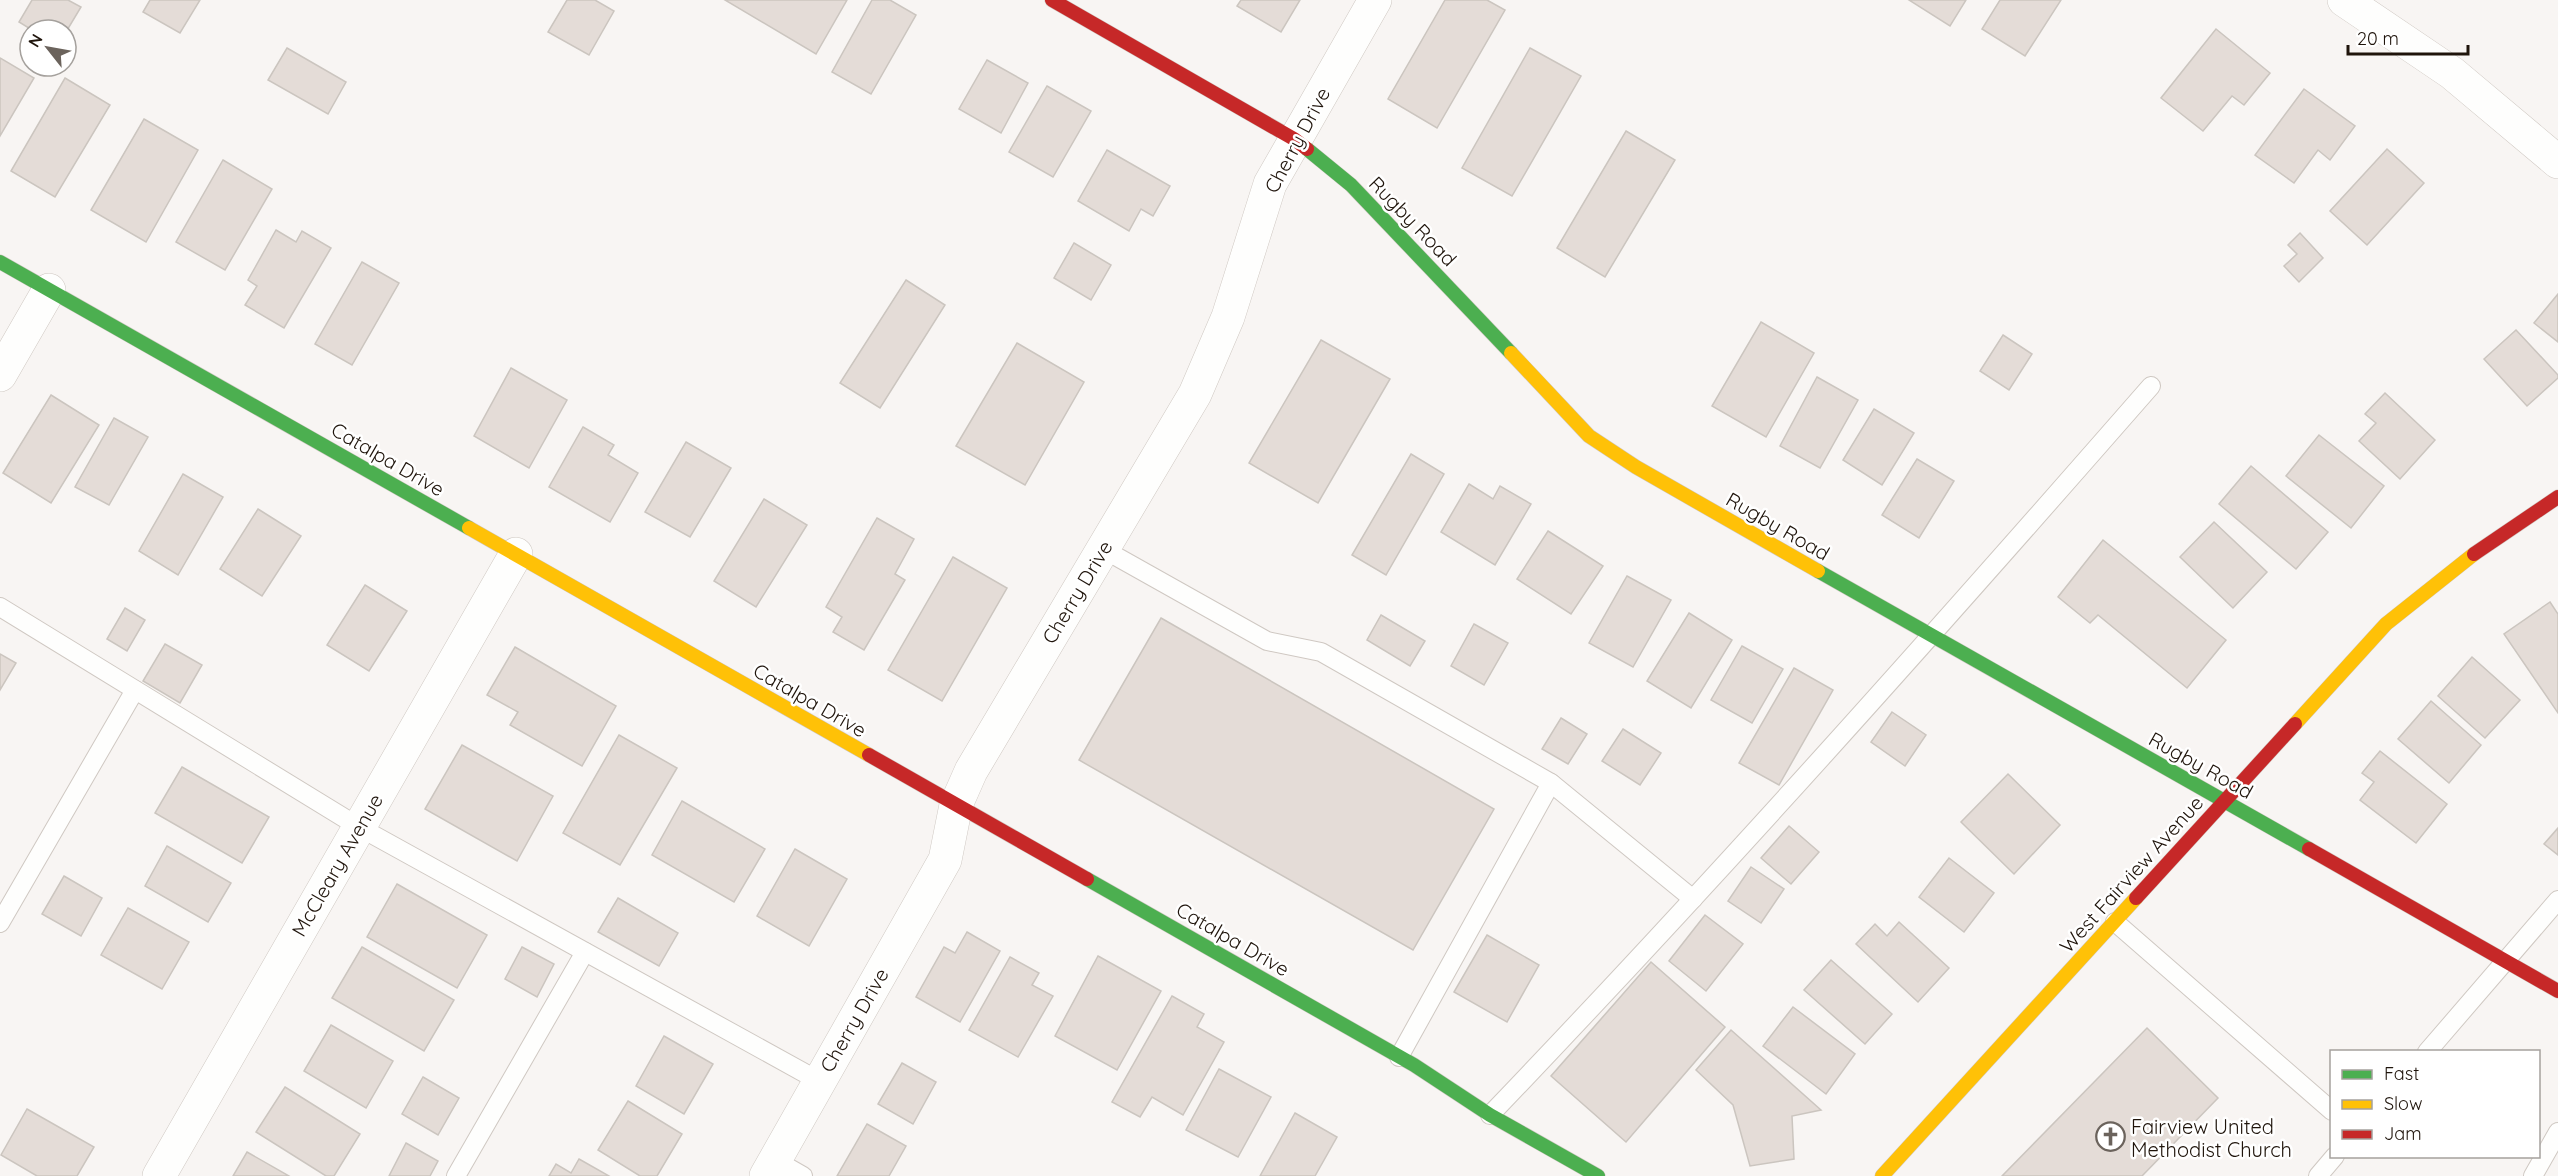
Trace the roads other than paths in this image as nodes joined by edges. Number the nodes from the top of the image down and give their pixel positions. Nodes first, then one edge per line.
1 (1052, 0) edge
2 (1375, 0) edge
3 (2344, 0) edge
4 (1294, 138) junction
5 (2558, 162) edge
6 (0, 262) edge
7 (49, 290) junction
8 (0, 375) edge
9 (2151, 386) dead end
10 (2558, 497) edge
11 (1103, 549) junction
12 (516, 554) junction
13 (0, 607) edge
14 (1932, 637) junction
15 (135, 690) junction
16 (1551, 783) junction
17 (2224, 800) junction
18 (956, 806) junction
19 (359, 827) junction
20 (1693, 899) junction
21 (2558, 900) edge
22 (2115, 922) junction
23 (0, 923) edge
24 (585, 952) junction
25 (2506, 961) junction
26 (2558, 991) edge
27 (2429, 1050) edge
28 (1399, 1057) junction
29 (819, 1081) junction
30 (2330, 1110) edge
31 (1490, 1115) junction
32 (2558, 1132) edge
33 (2334, 1158) edge
34 (770, 1168) edge
35 (159, 1176) edge
36 (456, 1176) edge
37 (803, 1176) edge
38 (1598, 1176) edge
39 (1882, 1176) edge
40 (2318, 1176) edge
41 (2533, 1176) edge

1 - 4 street, Rugby Road
2 - 4 street, Cherry Drive
3 - 5 street
4 - 11 street, Cherry Drive
4 - 14 street, Rugby Road
6 - 7 street, Catalpa Drive
7 - 8 street
7 - 12 street, Catalpa Drive
9 - 14 lane
10 - 17 street, West Fairview Avenue
11 - 16 lane
11 - 18 street, Cherry Drive
12 - 18 street, Catalpa Drive
12 - 19 street, McCleary Avenue
13 - 15 lane
14 - 17 street, Rugby Road
14 - 20 lane
15 - 19 lane
15 - 23 lane
16 - 20 lane
16 - 28 lane
17 - 22 street, West Fairview Avenue
17 - 25 street, Rugby Road
18 - 28 street, Catalpa Drive
18 - 29 street, Cherry Drive
19 - 24 lane
19 - 35 street, McCleary Avenue
20 - 31 lane
21 - 25 lane
22 - 30 lane
22 - 39 street, West Fairview Avenue
24 - 29 lane
24 - 36 lane
25 - 26 street, Rugby Road
25 - 27 lane
28 - 31 street, Catalpa Drive
29 - 34 street, Cherry Drive
31 - 38 street, Catalpa Drive
32 - 41 lane
33 - 40 lane
34 - 37 lane

